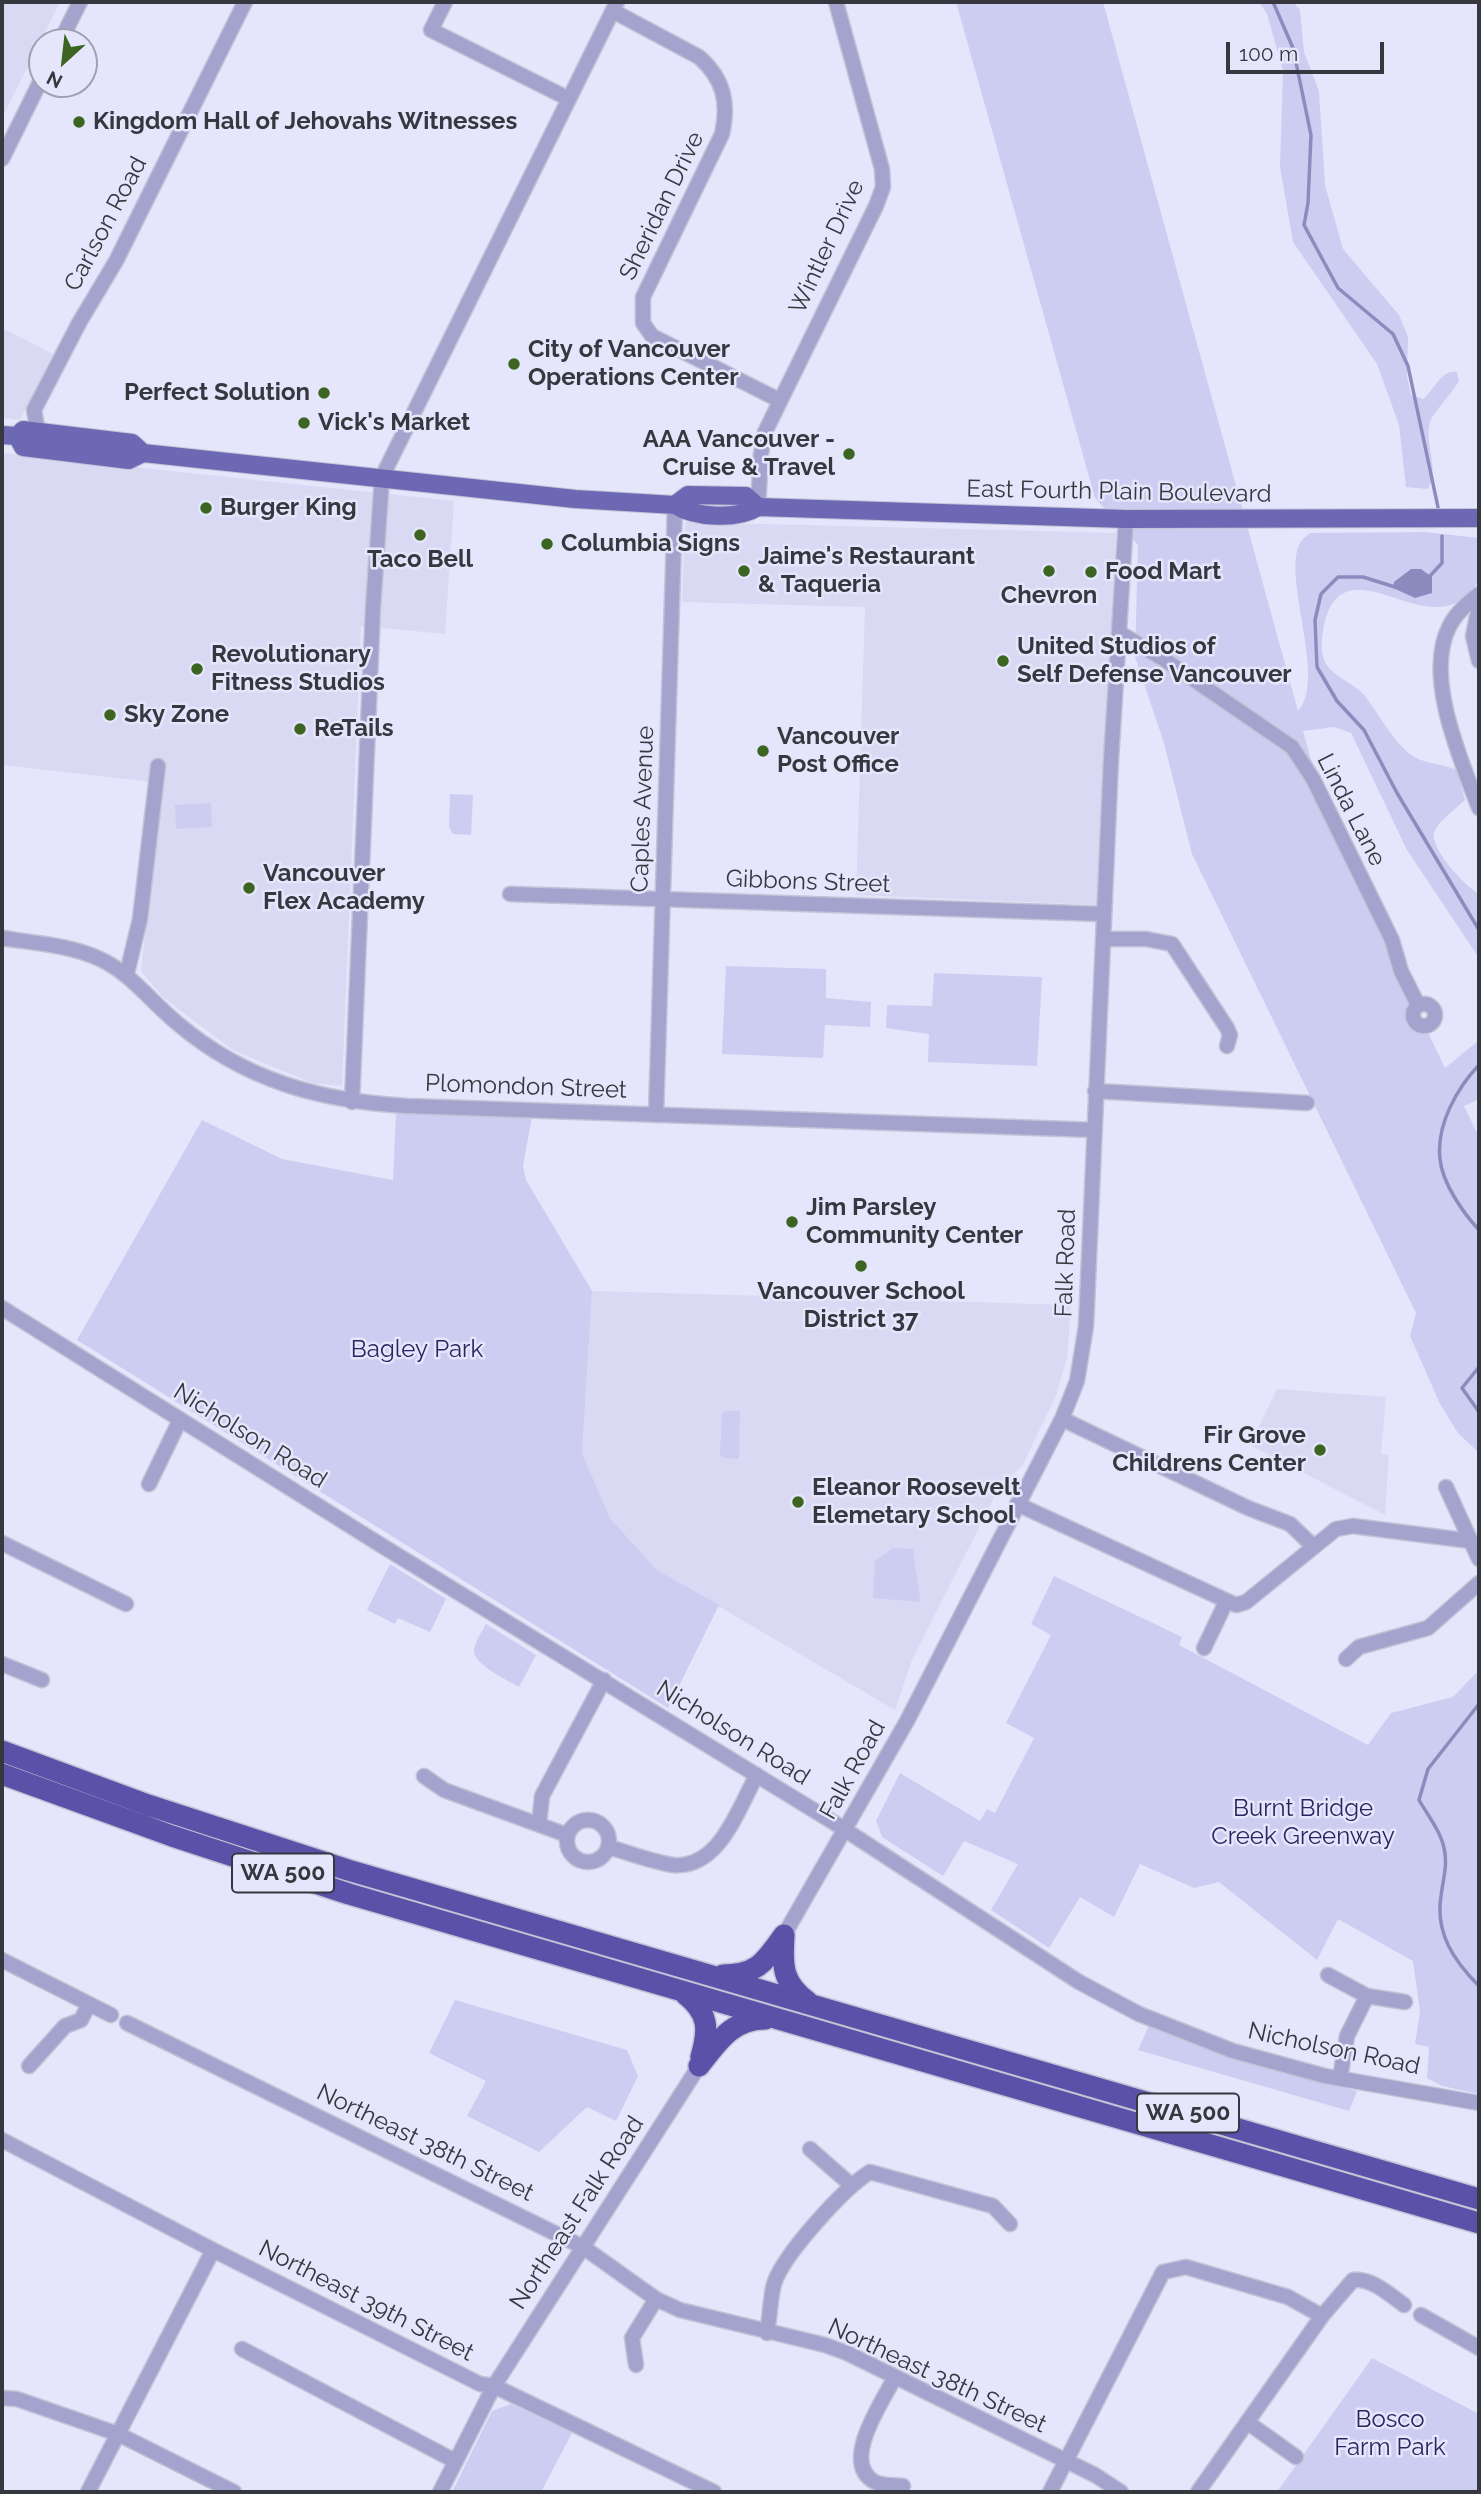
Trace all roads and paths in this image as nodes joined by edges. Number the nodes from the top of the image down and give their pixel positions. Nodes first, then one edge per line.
1 (80, 2) edge
2 (245, 2) edge
3 (445, 2) edge
4 (836, 2) edge
5 (615, 6) edge
6 (67, 28) edge
7 (32, 98) edge
8 (569, 99) junction
9 (2, 159) edge
10 (779, 401) junction
11 (38, 432) junction
12 (9, 436) edge
13 (143, 453) junction
14 (382, 477) junction
15 (675, 505) junction
16 (758, 507) junction
17 (1479, 518) edge
18 (1126, 519) junction
19 (1479, 594) edge
20 (1479, 606) edge
21 (1120, 633) junction
22 (1479, 661) edge
23 (158, 766) dead end
24 (1479, 808) edge
25 (510, 894) dead end
26 (662, 901) junction
27 (1104, 914) junction
28 (2, 938) edge
29 (1105, 939) junction
30 (127, 973) junction
31 (1418, 1005) dead end
32 (1227, 1046) dead end
33 (1096, 1091) junction
34 (352, 1102) junction
35 (1307, 1103) dead end
36 (656, 1115) junction
37 (1095, 1129) junction
38 (2, 1308) edge
39 (1062, 1419) junction
40 (180, 1420) junction
41 (149, 1484) dead end
42 (1446, 1487) dead end
43 (1017, 1504) junction
44 (1471, 1541) junction
45 (2, 1543) edge
46 (1314, 1547) junction
47 (1479, 1559) edge
48 (1479, 1583) edge
49 (1226, 1602) junction
50 (126, 1604) dead end
51 (1204, 1648) dead end
52 (1346, 1659) dead end
53 (2, 1664) edge
54 (41, 1681) dead end
55 (604, 1681) junction
56 (2, 1751) edge
57 (2, 1774) edge
58 (757, 1774) junction
59 (425, 1776) dead end
60 (539, 1824) junction
61 (846, 1830) junction
62 (567, 1835) junction
63 (609, 1847) junction
64 (784, 1935) junction
65 (2, 1960) edge
66 (1328, 1975) dead end
67 (707, 1976) junction
68 (684, 1992) junction
69 (1367, 1996) junction
70 (1405, 2002) dead end
71 (89, 2004) junction
72 (809, 2004) junction
73 (111, 2015) dead end
74 (774, 2019) junction
75 (127, 2022) dead end
76 (29, 2066) dead end
77 (699, 2066) junction
78 (1340, 2078) junction
79 (1479, 2103) edge
80 (2, 2140) edge
81 (810, 2149) dead end
82 (850, 2184) junction
83 (1479, 2200) edge
84 (1479, 2222) edge
85 (1010, 2224) dead end
86 (583, 2247) junction
87 (213, 2250) junction
88 (656, 2300) junction
89 (1405, 2305) dead end
90 (1421, 2315) dead end
91 (1322, 2316) junction
92 (767, 2333) junction
93 (242, 2348) dead end
94 (1479, 2348) edge
95 (636, 2365) dead end
96 (895, 2377) junction
97 (494, 2386) junction
98 (2, 2398) edge
99 (1247, 2422) junction
100 (118, 2434) junction
101 (1296, 2457) dead end
102 (455, 2461) junction
103 (1065, 2462) junction
104 (903, 2486) dead end
105 (88, 2492) edge
106 (234, 2492) edge
107 (440, 2492) edge
108 (714, 2492) edge
109 (1050, 2492) edge
110 (1121, 2492) edge
111 (1198, 2492) edge

1 - 6 street
2 - 11 street, Carlson Road
3 - 8 street
4 - 10 street, Wintler Drive
5 - 8 street
5 - 10 street, Sheridan Drive
7 - 9 street
8 - 14 street
10 - 16 street, Wintler Drive
11 - 12 main road, East Fourth Plain Boulevard
11 - 13 main road, East Fourth Plain Boulevard
12 - 13 main road, East Fourth Plain Boulevard
13 - 14 main road, East Fourth Plain Boulevard
14 - 15 main road, East Fourth Plain Boulevard
14 - 34 street
15 - 16 main road, East Fourth Plain Boulevard
15 - 26 street, Caples Avenue
16 - 18 main road, East Fourth Plain Boulevard
17 - 18 main road, East Fourth Plain Boulevard
18 - 21 street, Falk Road
19 - 24 street
20 - 22 street
21 - 27 street, Falk Road
21 - 31 street, Linda Lane
23 - 30 street
25 - 26 street, Gibbons Street
26 - 27 street, Gibbons Street
26 - 36 street, Caples Avenue
27 - 29 street, Falk Road
28 - 30 street, Plomondon Street
29 - 32 street
29 - 33 street, Falk Road
30 - 34 street, Plomondon Street
33 - 35 street
33 - 37 street, Falk Road
34 - 36 street, Plomondon Street
36 - 37 street, Plomondon Street
37 - 39 street, Falk Road
38 - 40 street, Nicholson Road
39 - 43 street, Falk Road
39 - 46 street
40 - 41 street
40 - 55 street, Nicholson Road
42 - 44 street
43 - 49 street
43 - 61 street, Falk Road
44 - 46 street
44 - 47 street
45 - 50 street
46 - 49 street
48 - 52 street
49 - 51 street
53 - 54 street
55 - 58 street, Nicholson Road
55 - 60 street
56 - 67 highway, WA 500
57 - 68 highway, WA 500
58 - 61 street, Nicholson Road
58 - 63 street
59 - 60 street
60 - 62 street
61 - 64 street, Falk Road
61 - 78 street, Nicholson Road
62 - 63 street
62 - 63 street
64 - 67 highway
64 - 72 highway
65 - 71 street
66 - 69 street
67 - 72 highway, WA 500
68 - 74 highway, WA 500
68 - 77 highway
69 - 70 street
69 - 78 street
71 - 73 street
71 - 76 street
72 - 83 highway, WA 500
74 - 77 highway
74 - 84 highway, WA 500
75 - 86 street, Northeast 38th Street
77 - 86 street, Northeast Falk Road
78 - 79 street, Nicholson Road
80 - 87 street, Northeast 39th Street
81 - 82 street
82 - 85 street
82 - 92 street
86 - 88 street, Northeast 38th Street
86 - 97 street, Northeast Falk Road
87 - 97 street, Northeast 39th Street
87 - 100 street
88 - 92 street, Northeast 38th Street
88 - 95 street
89 - 91 street
90 - 94 street
91 - 99 street
91 - 103 street
92 - 96 street, Northeast 38th Street
93 - 102 street
96 - 103 street, Northeast 38th Street
96 - 104 street
97 - 102 street, Northeast Falk Road
97 - 108 street, Northeast 39th Street
98 - 100 street
99 - 101 street
99 - 111 street
100 - 105 street
100 - 106 street
102 - 107 street, Northeast Falk Road
103 - 109 street
103 - 110 street, Northeast 38th Street

